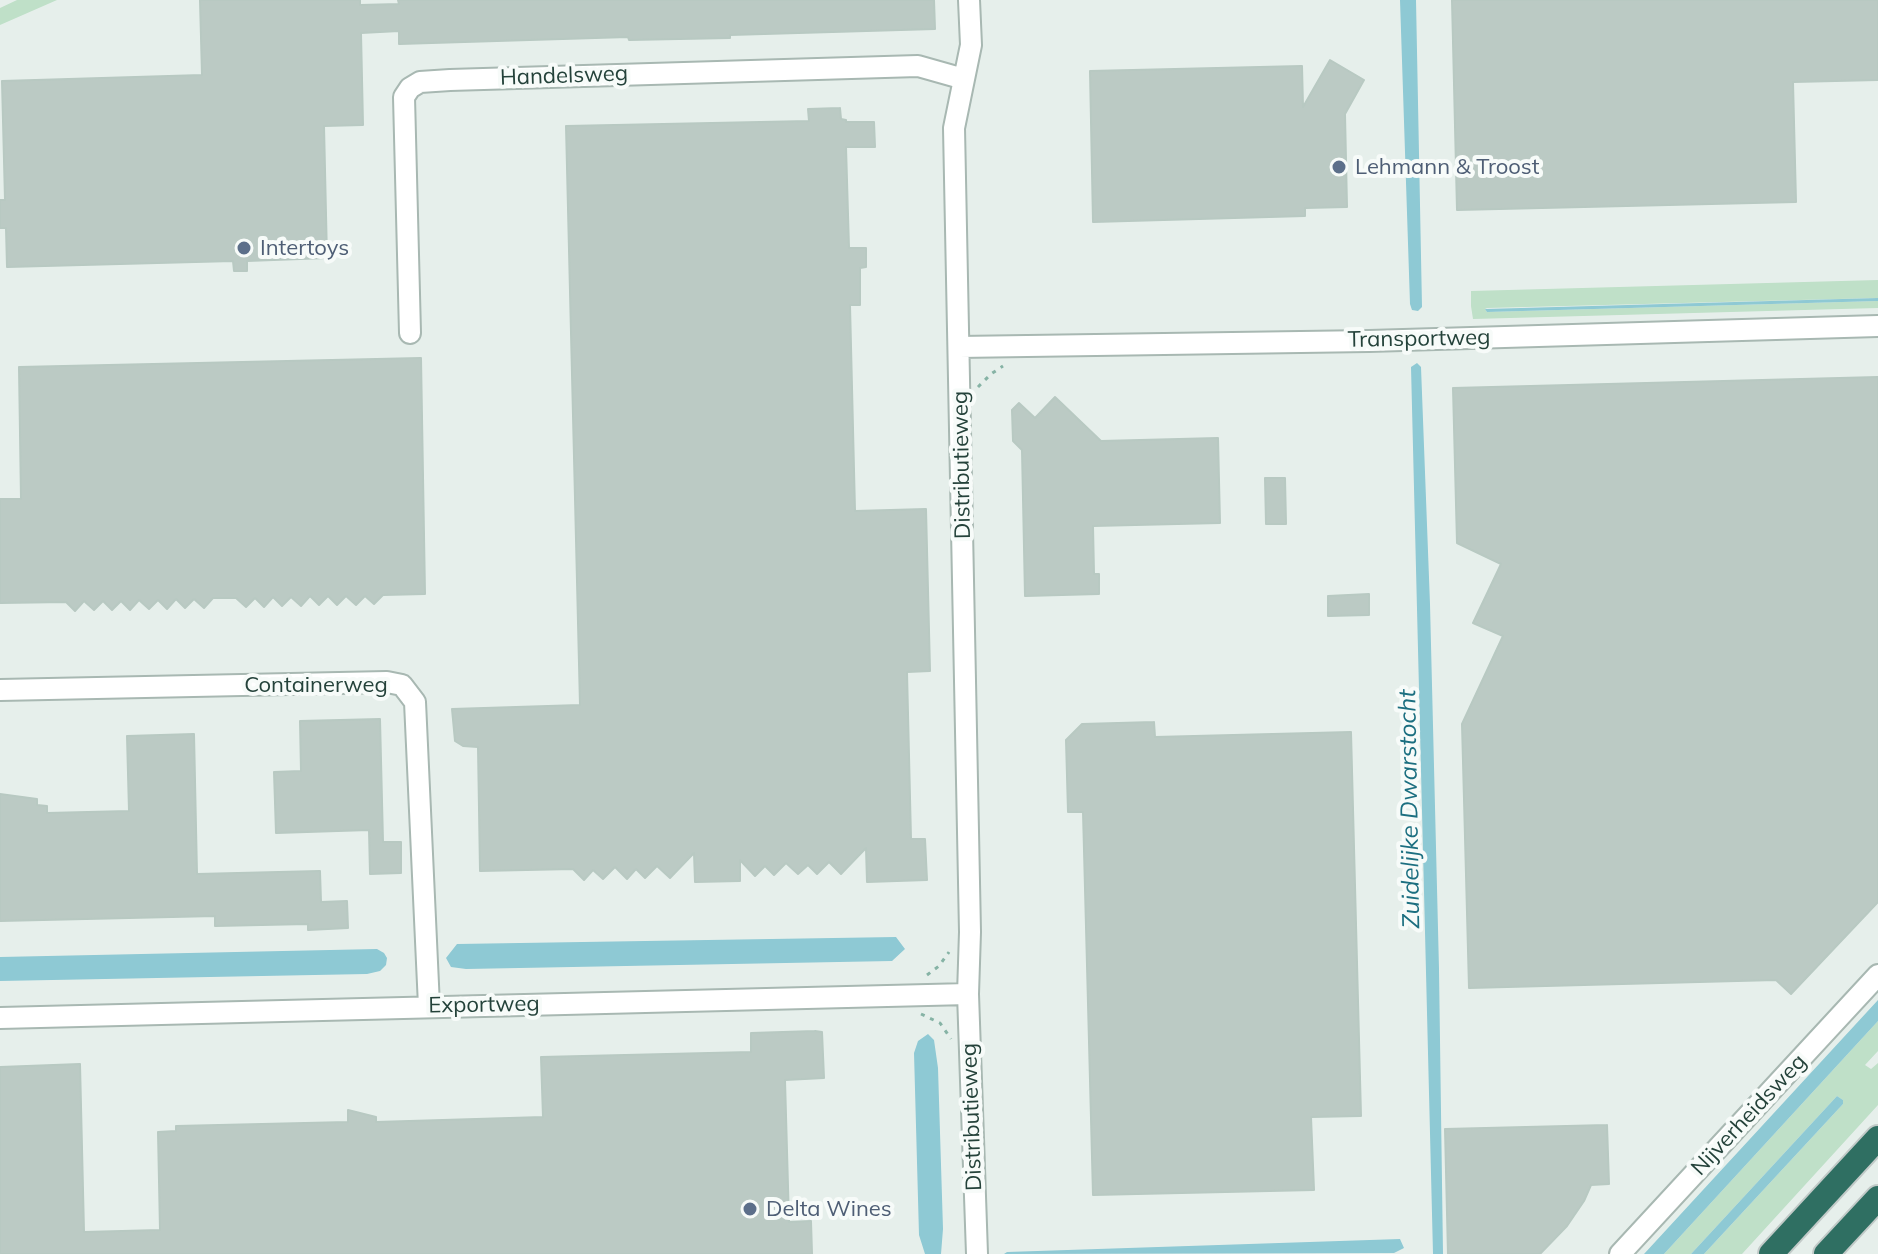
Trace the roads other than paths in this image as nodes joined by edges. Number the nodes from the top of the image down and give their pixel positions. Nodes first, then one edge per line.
1 (969, 0) edge
2 (964, 79) junction
3 (1878, 326) edge
4 (410, 333) dead end
5 (959, 347) junction
6 (0, 690) edge
7 (1878, 975) edge
8 (968, 994) junction
9 (429, 1006) junction
10 (0, 1018) edge
11 (1878, 1138) edge
12 (1878, 1198) edge
13 (977, 1254) edge
14 (1620, 1254) edge
15 (1771, 1254) edge
16 (1826, 1254) edge

1 - 2 street, Distributieweg
2 - 4 street, Handelsweg
2 - 5 street, Distributieweg
3 - 5 street, Transportweg
5 - 8 street, Distributieweg
6 - 9 street, Containerweg
7 - 14 street, Nijverheidsweg
8 - 9 street, Exportweg
8 - 13 street, Distributieweg
9 - 10 street, Exportweg
11 - 15 highway
12 - 16 highway

